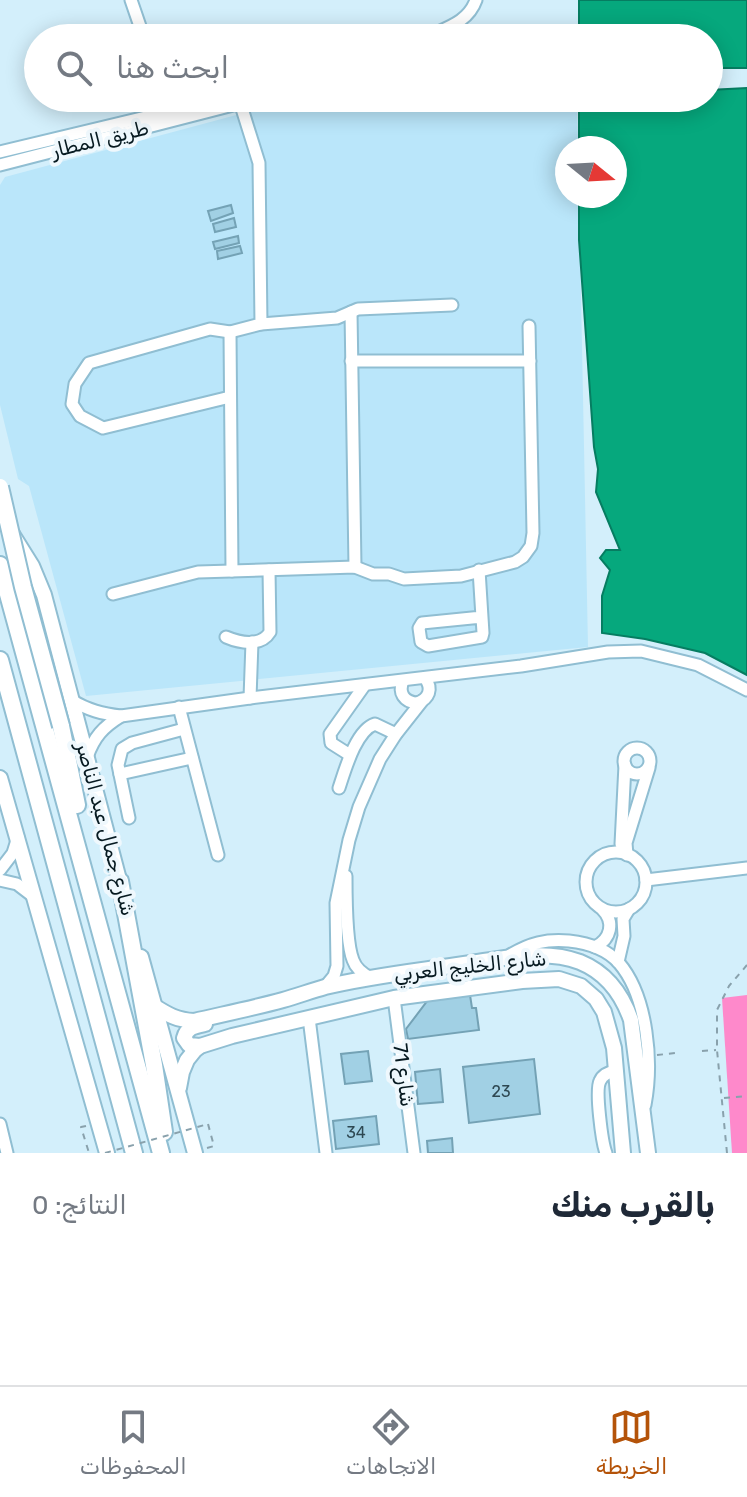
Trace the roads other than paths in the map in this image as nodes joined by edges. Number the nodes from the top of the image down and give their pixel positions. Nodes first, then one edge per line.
1 (131, 0) edge
2 (476, 0) edge
3 (139, 24) edge
4 (455, 24) edge
5 (172, 112) edge
6 (196, 112) edge
7 (244, 112) edge
8 (168, 113) joint
9 (0, 152) edge
10 (0, 165) edge
11 (452, 305) dead end
12 (351, 312) junction
13 (261, 324) junction
14 (529, 326) dead end
15 (230, 332) junction
16 (351, 361) junction
17 (530, 361) junction
18 (230, 397) junction
19 (0, 487) edge
20 (0, 513) edge
21 (0, 565) edge
22 (355, 567) junction
23 (269, 570) junction
24 (479, 570) junction
25 (232, 571) junction
26 (113, 594) dead end
27 (476, 617) junction
28 (226, 637) dead end
29 (252, 642) junction
30 (0, 660) edge
31 (425, 678) junction
32 (403, 681) junction
33 (384, 684) junction
34 (364, 686) junction
35 (747, 690) edge
36 (250, 698) junction
37 (404, 698) junction
38 (71, 700) junction
39 (422, 701) junction
40 (179, 707) junction
41 (121, 716) junction
42 (408, 719) junction
43 (184, 729) junction
44 (396, 734) junction
45 (350, 755) junction
46 (87, 757) junction
47 (192, 758) junction
48 (625, 765) junction
49 (649, 768) junction
50 (120, 774) junction
51 (0, 778) edge
52 (339, 788) dead end
53 (129, 818) dead end
54 (18, 837) junction
55 (347, 852) junction
56 (622, 853) junction
57 (218, 855) dead end
58 (747, 868) edge
59 (0, 870) edge
60 (0, 880) edge
61 (646, 880) junction
62 (120, 881) junction
63 (35, 898) junction
64 (602, 908) junction
65 (629, 909) junction
66 (100, 925) junction
67 (595, 947) junction
68 (505, 958) junction
69 (352, 960) junction
70 (338, 961) junction
71 (618, 962) junction
72 (375, 978) junction
73 (325, 987) junction
74 (388, 999) junction
75 (281, 1000) junction
76 (154, 1006) junction
77 (309, 1018) junction
78 (200, 1046) junction
79 (635, 1046) junction
80 (614, 1048) junction
81 (616, 1071) junction
82 (179, 1093) junction
83 (643, 1114) junction
84 (0, 1124) edge
85 (7, 1153) edge
86 (106, 1153) edge
87 (134, 1153) edge
88 (164, 1153) edge
89 (195, 1153) edge
90 (326, 1153) edge
91 (414, 1153) edge
92 (606, 1153) edge
93 (623, 1153) edge
94 (648, 1153) edge

1 - 3 street
2 - 4 street
5 - 8 street, طريق المطار
6 - 10 street, طريق المطار
7 - 13 street
8 - 9 street, طريق المطار
11 - 12 street
12 - 13 street
12 - 16 street
13 - 15 street
14 - 17 street
15 - 18 street
15 - 18 street
16 - 17 street
16 - 22 street
17 - 24 street
18 - 25 street
19 - 66 highway, bridge
20 - 38 main road, شارع جمال عبد الناصر
21 - 66 highway, شارع جمال عبد الناصر
22 - 23 street
22 - 24 street
23 - 25 street
23 - 29 street
24 - 27 street
25 - 26 street
27 - 27 street
28 - 29 street
29 - 36 street
30 - 87 highway
31 - 32 street
31 - 35 street
31 - 39 street
32 - 33 street
32 - 37 street
33 - 34 street
33 - 37 street
34 - 36 street
34 - 45 street
36 - 40 street
37 - 39 street
37 - 42 street
38 - 41 street
38 - 46 main road, شارع جمال عبد الناصر
39 - 42 street
40 - 41 street
40 - 43 street
41 - 46 street
42 - 44 street
43 - 47 street
43 - 50 street
44 - 45 street
44 - 55 street
45 - 52 street
46 - 62 main road, شارع جمال عبد الناصر
47 - 50 street
47 - 57 street
48 - 49 street
48 - 49 street
48 - 56 street
49 - 56 street
50 - 53 street
51 - 54 main road
54 - 59 street
54 - 63 main road
55 - 69 street
55 - 70 street
56 - 61 street
56 - 64 street
58 - 61 street
60 - 63 street
61 - 65 street
62 - 76 main road, شارع جمال عبد الناصر
62 - 88 highway
63 - 86 main road
64 - 65 street
64 - 67 street
65 - 71 street
66 - 88 highway, شارع جمال عبد الناصر
67 - 68 street
67 - 71 street
68 - 72 main road, شارع الخليج العربي
68 - 79 main road, شارع الخليج العربي
69 - 70 street
69 - 72 street
70 - 73 street
71 - 83 street
72 - 73 main road, شارع الخليج العربي
72 - 74 main road
73 - 75 main road, شارع الخليج العربي
74 - 77 main road, شارع الخليج العربي
74 - 80 main road, شارع الخليج العربي
74 - 91 street, شارع 71
75 - 76 main road, شارع الخليج العربي
75 - 78 main road
76 - 82 main road, شارع جمال عبد الناصر
77 - 78 main road, شارع الخليج العربي
77 - 90 street
78 - 82 main road
79 - 80 main road
79 - 83 main road, شارع الخليج العربي
80 - 81 main road, شارع الخليج العربي
81 - 92 street
81 - 93 main road, شارع الخليج العربي
82 - 89 main road, شارع جمال عبد الناصر
83 - 94 main road, شارع الخليج العربي
84 - 85 street

